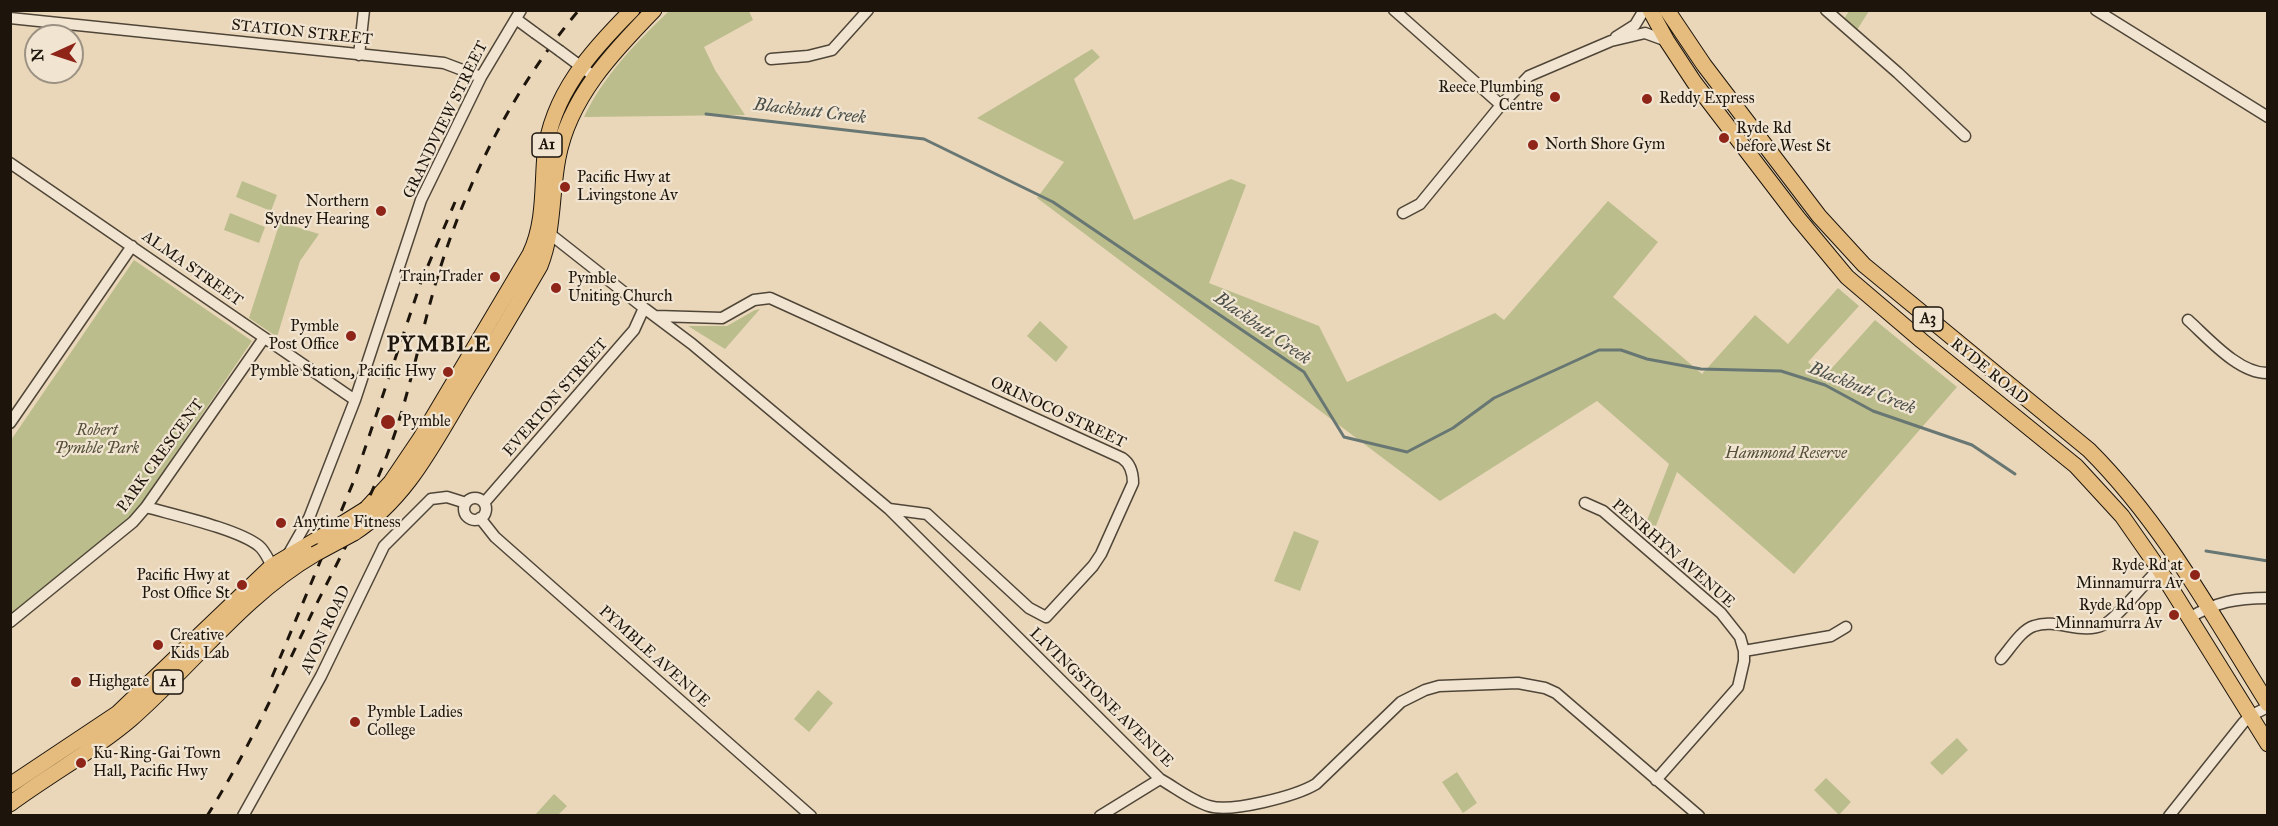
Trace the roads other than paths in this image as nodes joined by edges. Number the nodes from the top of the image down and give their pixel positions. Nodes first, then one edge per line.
1 (364, 10) edge
2 (632, 10) edge
3 (654, 10) edge
4 (868, 10) edge
5 (1394, 10) edge
6 (1644, 10) edge
7 (1650, 10) edge
8 (1667, 10) edge
9 (1826, 10) edge
10 (2096, 10) edge
11 (518, 14) edge
12 (1839, 15) edge
13 (10, 18) edge
14 (1611, 41) junction
15 (1667, 41) junction
16 (359, 54) junction
17 (771, 59) dead end
18 (580, 67) junction
19 (595, 76) junction
20 (481, 77) junction
21 (1502, 105) junction
22 (2268, 117) edge
23 (1965, 136) dead end
24 (10, 163) edge
25 (1403, 213) dead end
26 (544, 233) junction
27 (132, 246) junction
28 (644, 308) junction
29 (656, 316) junction
30 (2188, 320) dead end
31 (264, 338) junction
32 (2268, 373) edge
33 (355, 400) junction
34 (10, 423) edge
35 (466, 503) junction
36 (484, 503) junction
37 (1585, 504) dead end
38 (146, 507) junction
39 (889, 509) junction
40 (309, 518) junction
41 (480, 518) junction
42 (321, 537) junction
43 (287, 556) junction
44 (272, 566) junction
45 (2159, 569) junction
46 (2268, 597) edge
47 (2207, 607) junction
48 (2189, 618) junction
49 (10, 622) edge
50 (1846, 627) dead end
51 (1744, 651) junction
52 (2001, 659) dead end
53 (2268, 705) edge
54 (2250, 716) junction
55 (2268, 744) edge
56 (1160, 779) junction
57 (1656, 780) junction
58 (10, 785) edge
59 (10, 804) edge
60 (243, 816) edge
61 (811, 816) edge
62 (1100, 816) edge
63 (1699, 816) edge
64 (2169, 816) edge

1 - 16 street
2 - 18 highway, A1
3 - 19 highway, A1
4 - 17 street
5 - 21 street
6 - 14 street
7 - 15 highway, RYDE ROAD / A3
8 - 47 highway, RYDE ROAD / A3
9 - 12 street
10 - 22 street
11 - 18 street, bridge
11 - 20 street, GRANDVIEW STREET
12 - 23 street
13 - 16 street, STATION STREET
14 - 15 street
14 - 21 street
15 - 45 highway, RYDE ROAD / A3
16 - 20 street, STATION STREET
18 - 19 street
18 - 26 highway, A1
19 - 26 highway, A1
20 - 33 street, GRANDVIEW STREET
21 - 25 street
24 - 27 street, ALMA STREET
26 - 28 street, LIVINGSTONE AVENUE
26 - 42 highway, A1, bridge
26 - 59 highway, A1, bridge
27 - 31 street, ALMA STREET
27 - 34 street
28 - 29 street, LIVINGSTONE AVENUE
28 - 36 street, EVERTON STREET
29 - 39 street, LIVINGSTONE AVENUE
29 - 39 street, ORINOCO STREET
30 - 32 street
31 - 33 street, ALMA STREET
31 - 38 street, PARK CRESCENT
33 - 40 street, GRANDVIEW STREET
35 - 36 street
35 - 41 street, PYMBLE AVENUE
35 - 60 street, AVON ROAD
36 - 41 street
37 - 51 street, PENRHYN AVENUE
38 - 44 street
38 - 49 street, PARK CRESCENT
39 - 56 street, LIVINGSTONE AVENUE
40 - 42 street
40 - 43 street, GRANDVIEW STREET
41 - 61 street, PYMBLE AVENUE
42 - 43 highway, A1
43 - 44 highway, A1
44 - 58 highway, A1
45 - 48 highway, RYDE ROAD / A3
45 - 52 street
46 - 47 street
47 - 48 street
47 - 53 highway, RYDE ROAD / A3
48 - 54 highway, RYDE ROAD / A3
50 - 51 street
51 - 57 street
53 - 54 street
54 - 55 highway, RYDE ROAD / A3
54 - 64 street
56 - 57 street, LIVINGSTONE AVENUE
56 - 62 street
57 - 63 street, LIVINGSTONE AVENUE

